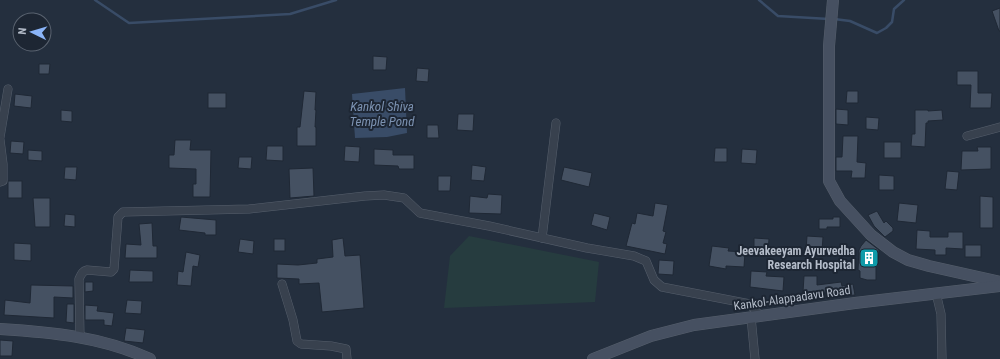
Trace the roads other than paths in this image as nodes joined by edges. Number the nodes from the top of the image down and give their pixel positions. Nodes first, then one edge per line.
1 (832, 2) edge
2 (8, 89) dead end
3 (556, 122) dead end
4 (1000, 127) edge
5 (967, 136) dead end
6 (0, 139) edge
7 (0, 182) edge
8 (542, 238) junction
9 (1000, 282) edge
10 (282, 284) dead end
11 (1000, 286) edge
12 (936, 293) junction
13 (756, 316) junction
14 (0, 329) edge
15 (80, 338) junction
16 (599, 358) edge
17 (150, 359) edge
18 (347, 359) edge
19 (755, 359) edge
20 (942, 359) edge

1 - 9 main road
2 - 6 street
3 - 8 street
4 - 5 street
6 - 7 street
8 - 13 street
8 - 15 street
10 - 18 street
11 - 12 main road, Kankol-Alappadavu Road
12 - 13 main road, Kankol-Alappadavu Road
12 - 20 street
13 - 16 main road, Kankol-Alappadavu Road
13 - 19 street
14 - 15 main road
15 - 17 main road

